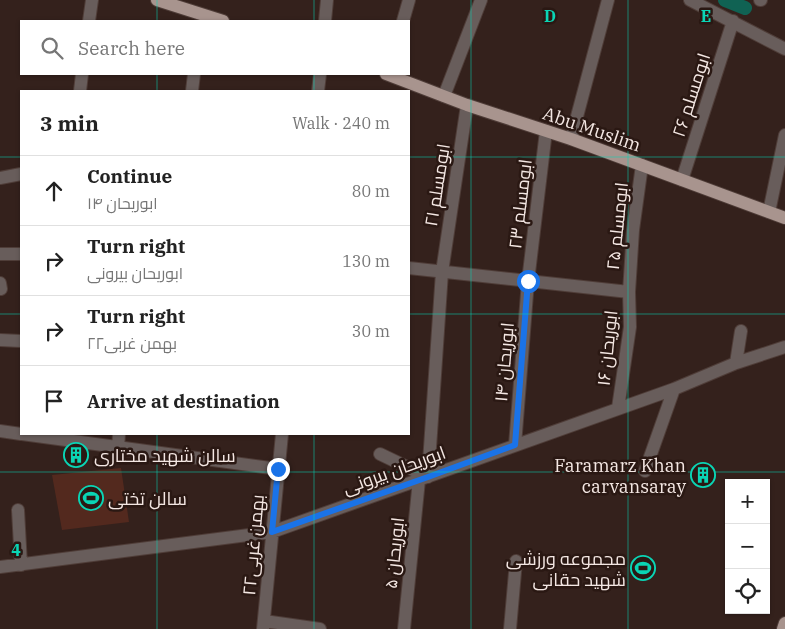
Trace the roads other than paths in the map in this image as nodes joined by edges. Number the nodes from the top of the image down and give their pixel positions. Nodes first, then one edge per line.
1 (92, 0) edge
2 (157, 0) edge
3 (327, 0) edge
4 (409, 0) edge
5 (481, 0) edge
6 (608, 0) edge
7 (690, 0) edge
8 (174, 3) edge
9 (200, 18) edge
10 (90, 20) edge
11 (215, 20) edge
12 (325, 20) edge
13 (403, 20) edge
14 (733, 21) junction
15 (785, 49) edge
16 (82, 75) edge
17 (194, 75) edge
18 (320, 75) edge
19 (390, 75) edge
20 (80, 90) edge
21 (192, 90) edge
22 (318, 90) edge
23 (444, 96) junction
24 (467, 104) junction
25 (546, 131) junction
26 (785, 135) edge
27 (571, 139) junction
28 (642, 165) junction
29 (20, 174) edge
30 (0, 178) edge
31 (682, 180) junction
32 (769, 212) junction
33 (785, 218) edge
34 (0, 254) edge
35 (20, 254) edge
36 (410, 268) edge
37 (442, 272) junction
38 (528, 281) junction
39 (0, 283) edge
40 (0, 289) edge
41 (629, 292) junction
42 (741, 331) dead end
43 (0, 340) edge
44 (20, 341) edge
45 (785, 347) edge
46 (736, 363) junction
47 (674, 389) junction
48 (618, 408) junction
49 (0, 431) edge
50 (20, 434) edge
51 (34, 435) edge
52 (119, 435) edge
53 (282, 435) edge
54 (46, 436) edge
55 (515, 445) junction
56 (118, 448) junction
57 (380, 454) dead end
58 (278, 469) junction
59 (645, 471) dead end
60 (424, 478) junction
61 (18, 510) dead end
62 (272, 532) junction
63 (516, 561) dead end
64 (21, 565) junction
65 (0, 567) edge
66 (785, 623) edge
67 (263, 625) edge
68 (320, 629) edge
69 (404, 629) edge
70 (510, 629) edge
71 (783, 629) edge

1 - 10 street
2 - 8 main road
3 - 12 street
4 - 13 street
5 - 23 street
6 - 27 street
7 - 14 street
8 - 9 main road
9 - 11 main road
14 - 15 street
14 - 31 street, ابومسلم ۲۶
16 - 20 street
17 - 21 street
18 - 22 street
19 - 23 main road, Abu Muslim
23 - 24 main road, Abu Muslim
24 - 25 main road, Abu Muslim
24 - 37 street, ابومسلم ۲۱
25 - 27 main road, Abu Muslim
25 - 38 street, ابومسلم ۲۳
26 - 32 street
27 - 28 main road, Abu Muslim
28 - 31 main road, Abu Muslim
28 - 41 street, ابومسلم ۲۵
29 - 30 street
31 - 32 main road, Abu Muslim
32 - 33 main road, Abu Muslim
34 - 35 street
36 - 37 street
37 - 38 street
37 - 60 street, ابومسلم ۲۱
38 - 41 street
38 - 55 street, ابوریحان ۱۴
39 - 40 street
41 - 48 street, ابوریحان ۱۶
42 - 46 street
43 - 44 street
45 - 46 street, ابوریحان بیرونی
46 - 47 street, ابوریحان بیرونی
47 - 48 street, ابوریحان بیرونی
47 - 59 street
48 - 55 street, ابوریحان بیرونی
49 - 50 street
51 - 54 street
52 - 56 street
53 - 58 street, ۲۲بهمن غربی
54 - 56 street
55 - 60 street, ابوریحان بیرونی
56 - 58 street
57 - 60 street
58 - 62 street, ۲۲بهمن غربی
60 - 62 street, ابوریحان بیرونی
60 - 69 street, ابوریحان ۵
61 - 64 street
62 - 64 street, ابوریحان بیرونی
62 - 67 street, ۲۲بهمن غربی
63 - 70 street
64 - 65 street, ابوریحان بیرونی
66 - 71 main road
67 - 68 street

